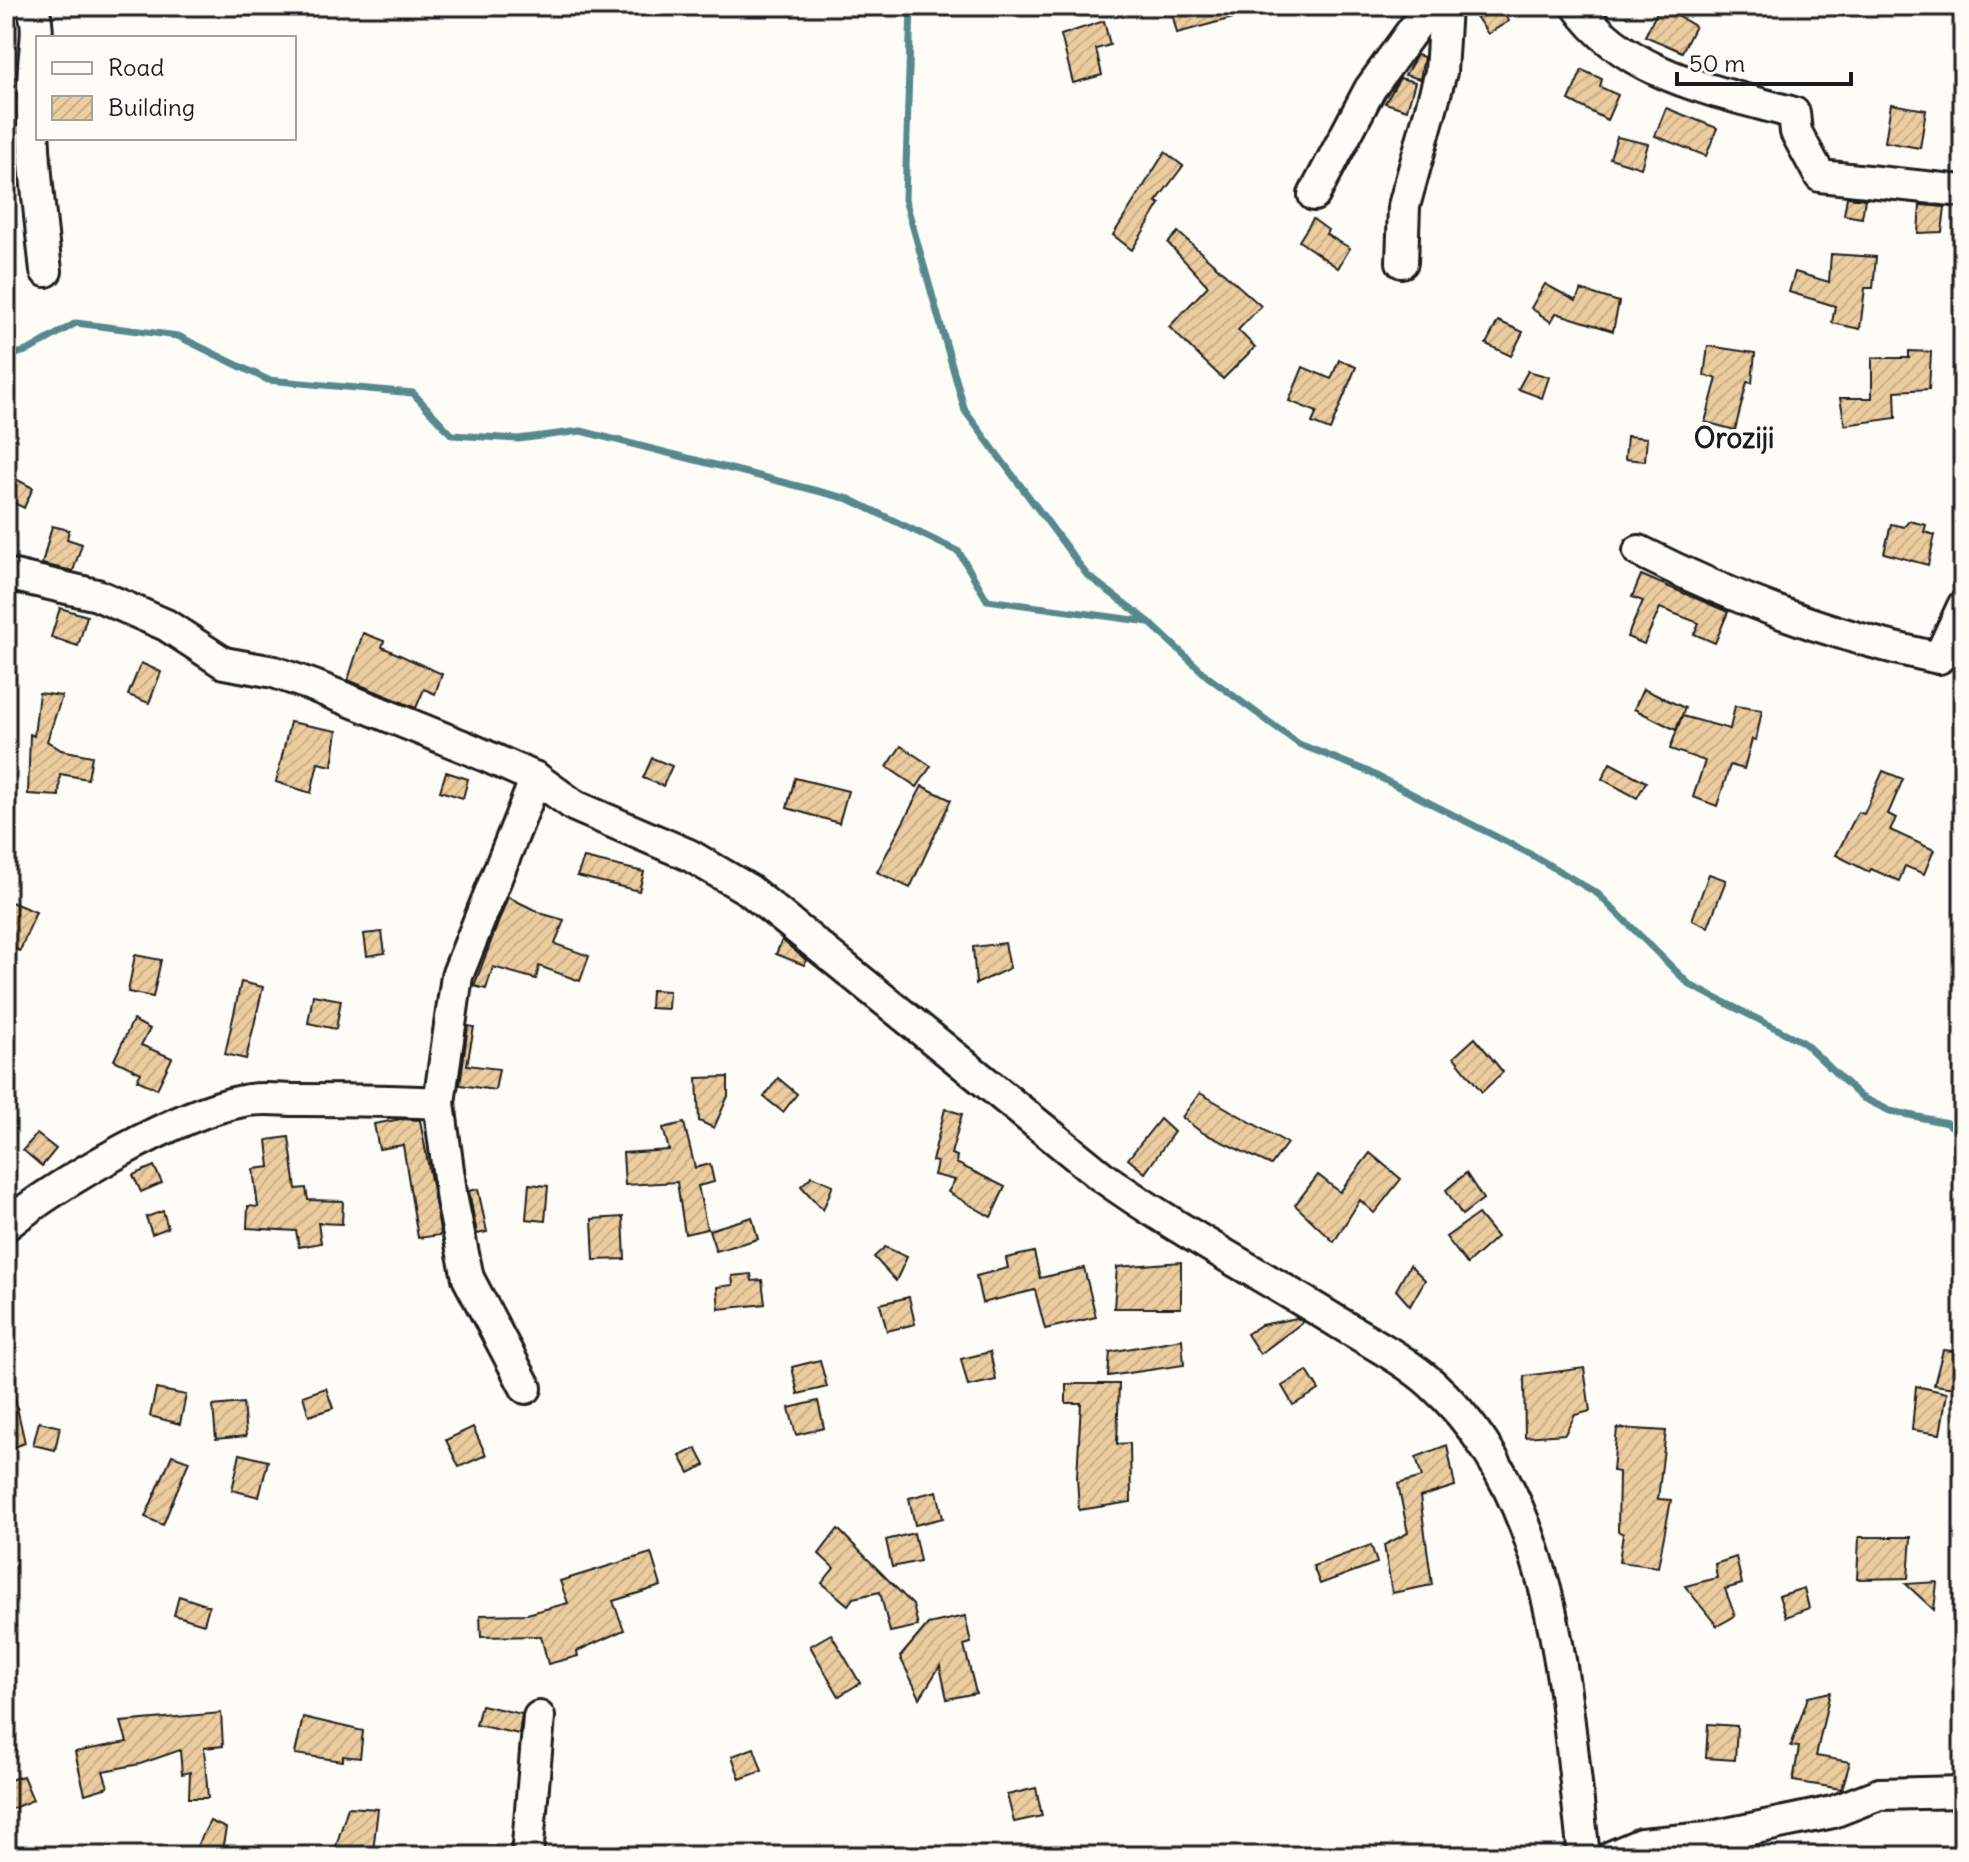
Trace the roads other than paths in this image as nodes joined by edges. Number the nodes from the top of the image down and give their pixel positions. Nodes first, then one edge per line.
1 (31, 6) edge
2 (1430, 6) edge
3 (1445, 6) edge
4 (1577, 6) edge
5 (1963, 191) edge
6 (1314, 195) dead end
7 (1402, 262) dead end
8 (46, 271) dead end
9 (1639, 551) dead end
10 (6, 574) edge
11 (1963, 606) edge
12 (536, 778) junction
13 (439, 1103) junction
14 (6, 1225) edge
15 (526, 1388) dead end
16 (539, 1717) dead end
17 (1963, 1792) edge
18 (1581, 1853) edge
19 (527, 1856) edge
20 (1613, 1856) edge

1 - 8 street
2 - 6 street
3 - 7 street
4 - 5 street
9 - 11 street
10 - 12 street
12 - 13 street
12 - 18 street
13 - 14 street
13 - 15 street
16 - 19 street
17 - 20 street

